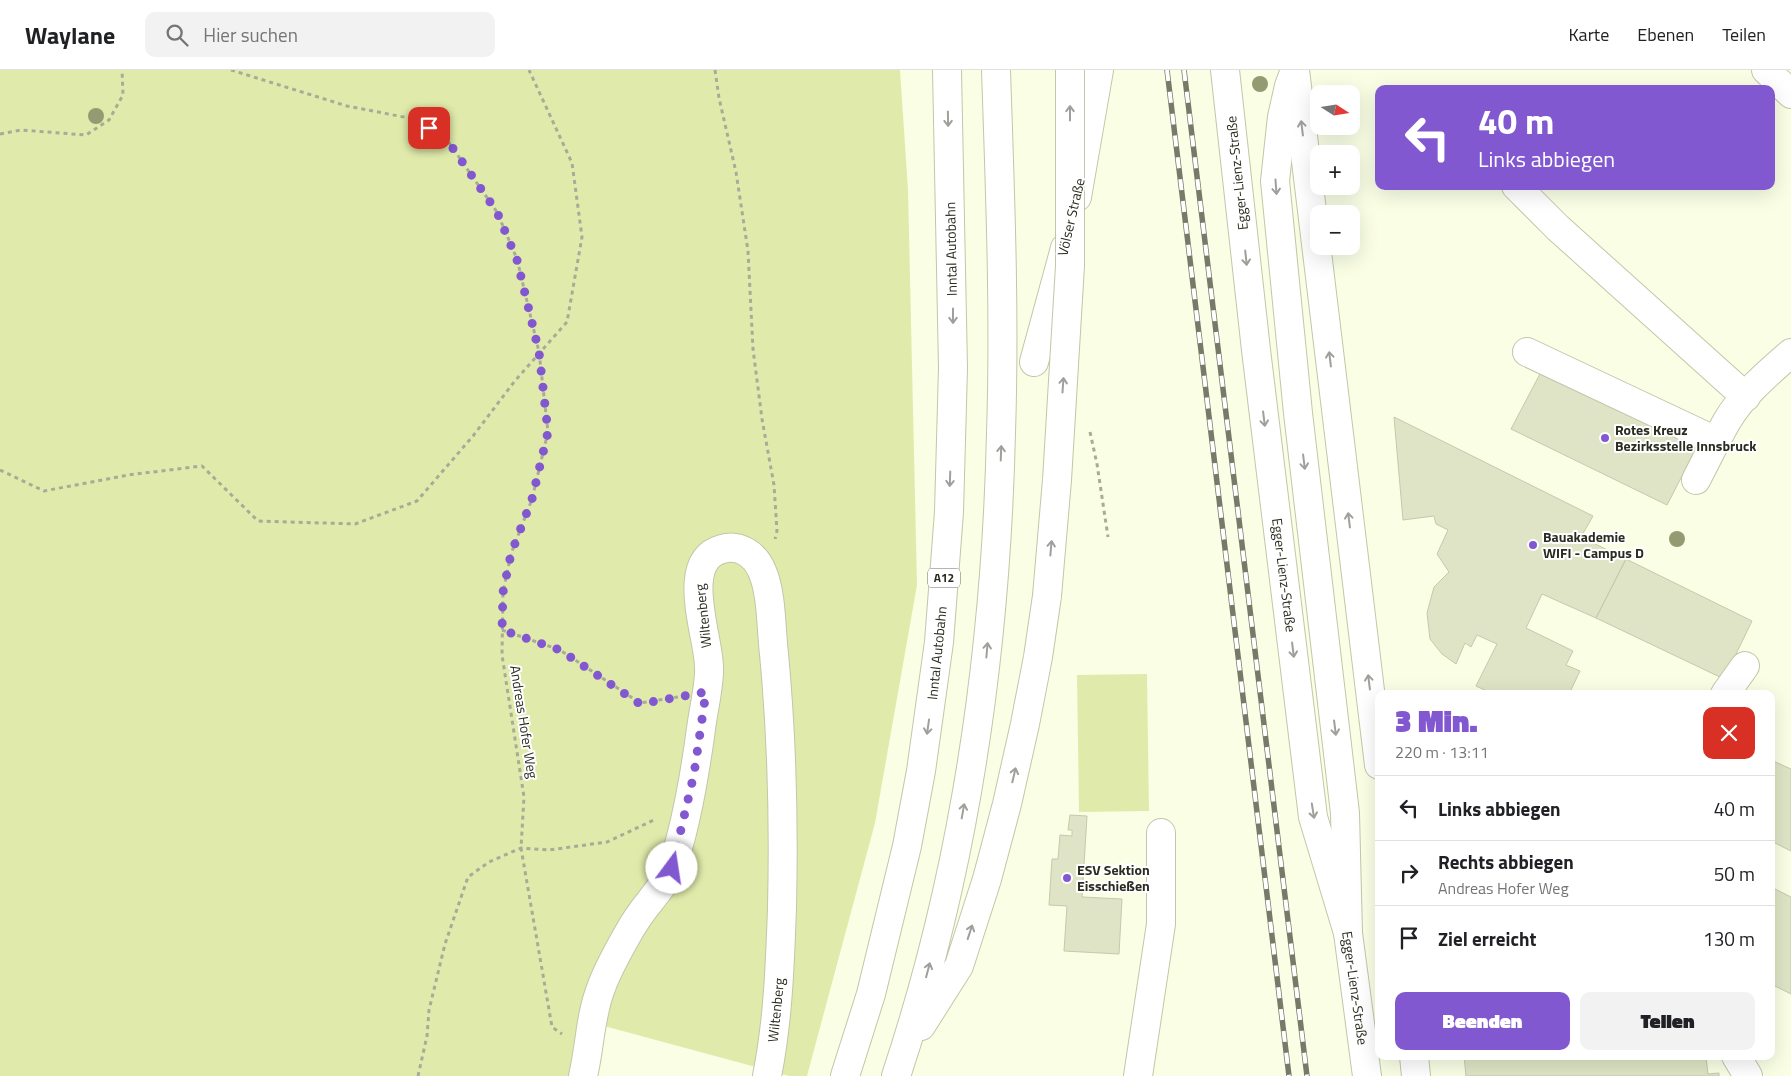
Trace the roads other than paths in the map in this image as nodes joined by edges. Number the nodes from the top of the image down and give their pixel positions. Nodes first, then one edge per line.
1 (947, 70) edge
2 (996, 70) edge
3 (1070, 70) edge
4 (1099, 70) edge
5 (1225, 70) edge
6 (1295, 70) edge
7 (1776, 73) edge
8 (1791, 94) edge
9 (1520, 190) edge
10 (1528, 352) dead end
11 (1791, 353) edge
12 (1034, 362) dead end
13 (1746, 397) junction
14 (1716, 442) junction
15 (1696, 480) dead end
16 (1745, 666) dead end
17 (1728, 690) edge
18 (1375, 732) edge
19 (1161, 833) dead end
20 (1348, 933) junction
21 (905, 1050) junction
22 (1414, 1060) edge
23 (1738, 1060) edge
24 (586, 1065) edge
25 (767, 1076) edge
26 (845, 1076) edge
27 (896, 1076) edge
28 (1138, 1076) edge
29 (1367, 1076) edge
30 (1416, 1076) edge
31 (1748, 1076) edge

1 -> 26 main road, Inntal Autobahn / A12
21 -> 2 main road
21 -> 3 main road, bridge
4 - 12 main road, Völser Straße
5 -> 20 main road, Egger-Lienz-Straße
18 -> 6 main road
6 -> 20 main road
7 - 8 main road
9 - 13 main road
10 - 14 main road
11 - 13 main road
13 - 14 main road
14 - 15 main road
16 - 17 main road
19 - 28 main road
20 - 29 main road, Egger-Lienz-Straße
21 - 27 main road
22 - 30 main road
23 - 31 main road
24 - 25 main road, Wiltenberg

